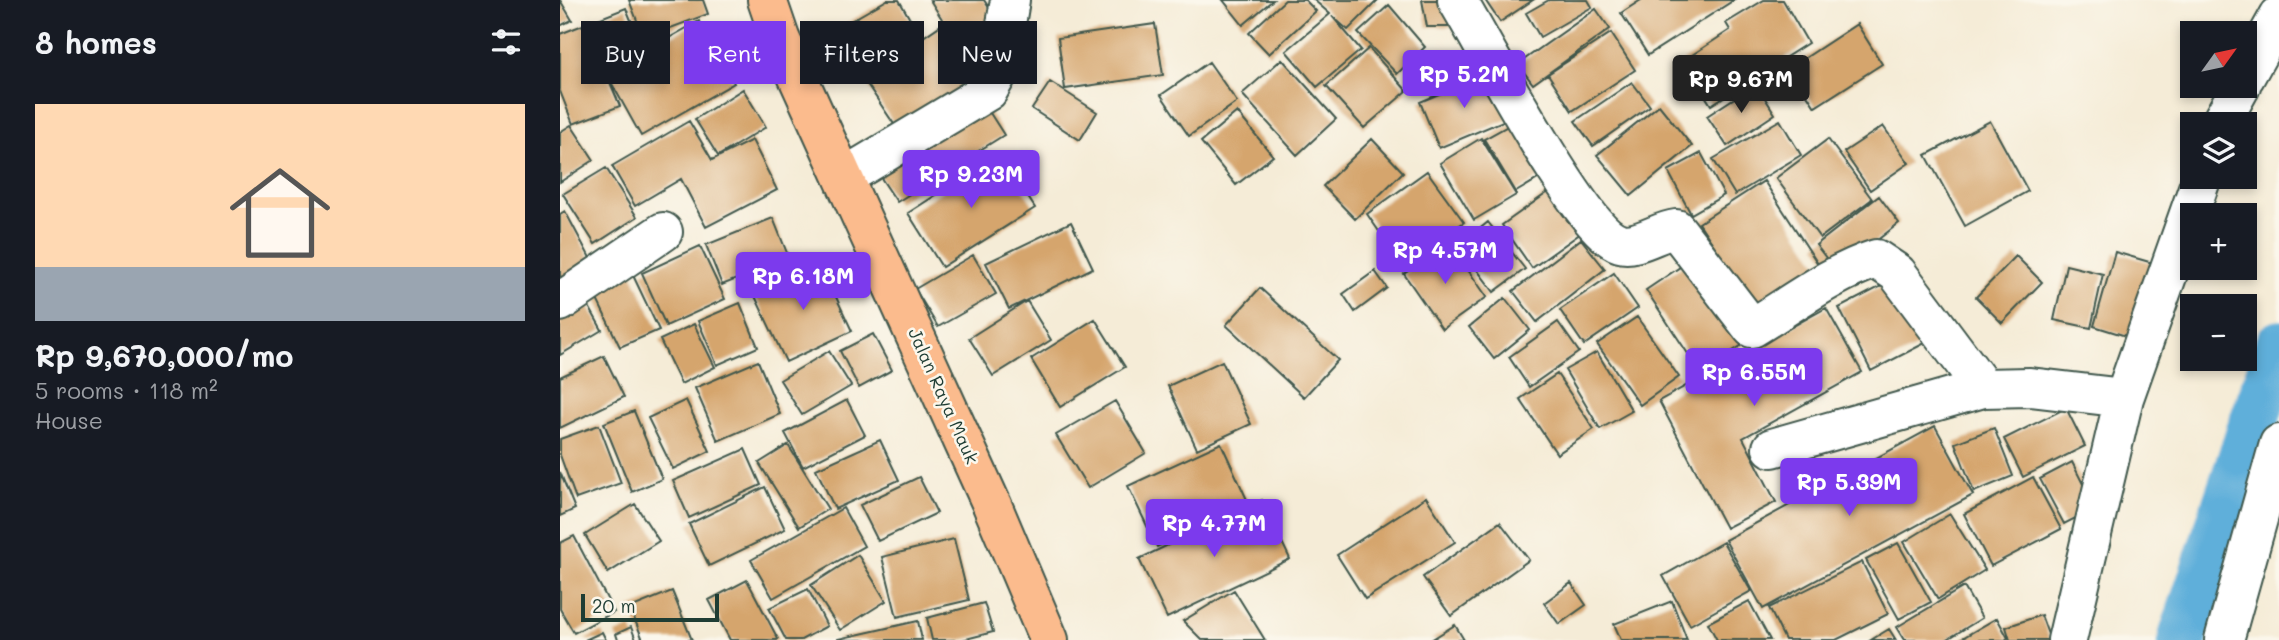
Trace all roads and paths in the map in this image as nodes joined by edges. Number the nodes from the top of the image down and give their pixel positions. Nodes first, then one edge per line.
1 (767, 0) edge
2 (1010, 0) edge
3 (1457, 0) edge
4 (2279, 16) edge
5 (2258, 54) edge
6 (844, 177) junction
7 (2198, 189) edge
8 (663, 232) dead end
9 (560, 302) edge
10 (1983, 388) junction
11 (2124, 398) junction
12 (2279, 444) edge
13 (1772, 448) dead end
14 (1049, 640) edge
15 (2067, 640) edge
16 (2224, 640) edge

1 - 6 main road, Jalan Raya Mauk
2 - 6 street
3 - 10 street
4 - 5 street
6 - 14 main road, Jalan Raya Mauk
7 - 11 street
8 - 9 street
10 - 11 street
10 - 13 street
11 - 15 street
12 - 16 street

